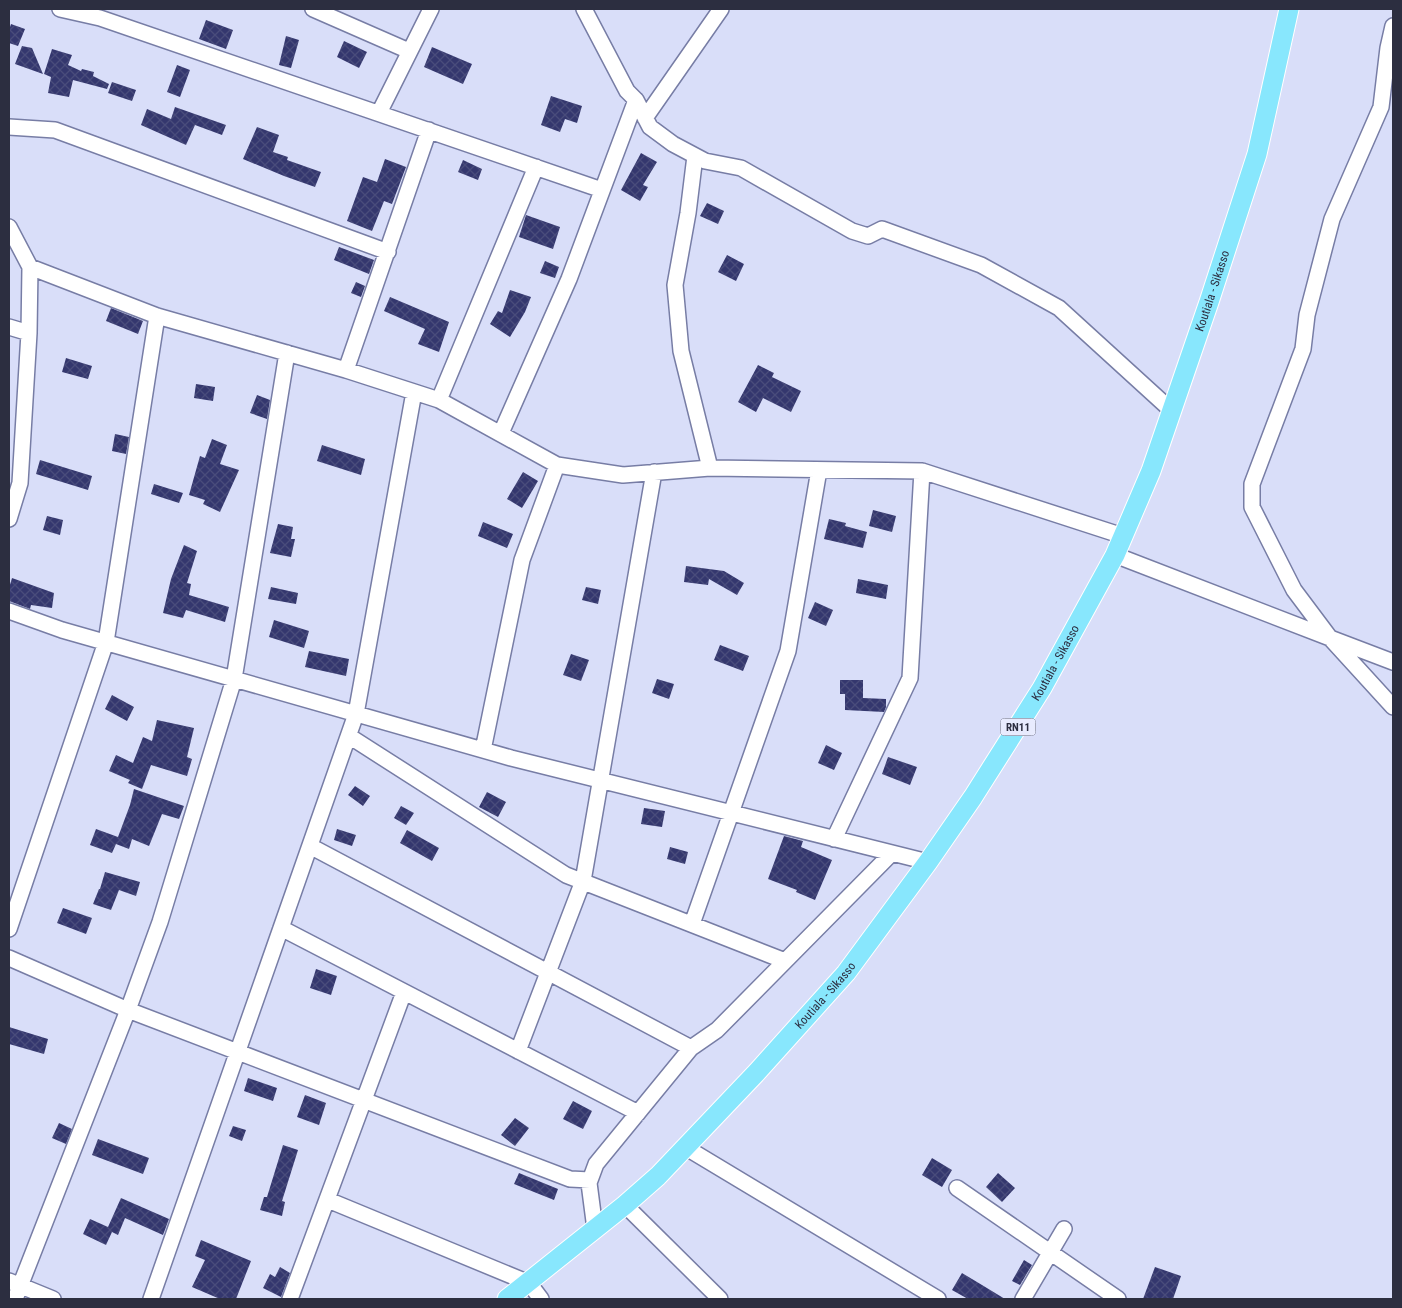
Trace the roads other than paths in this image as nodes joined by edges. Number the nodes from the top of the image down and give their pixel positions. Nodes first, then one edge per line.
1 (60, 9) edge
2 (313, 9) edge
3 (431, 9) edge
4 (584, 9) edge
5 (721, 9) edge
6 (1289, 9) edge
7 (1393, 26) edge
8 (409, 52) junction
9 (636, 100) junction
10 (378, 113) junction
11 (646, 118) junction
12 (9, 127) edge
13 (429, 130) junction
14 (695, 156) junction
15 (536, 167) junction
16 (602, 190) junction
17 (9, 227) edge
18 (388, 252) junction
19 (30, 267) junction
20 (157, 316) junction
21 (9, 327) edge
22 (29, 333) junction
23 (287, 353) junction
24 (346, 370) junction
25 (414, 392) junction
26 (440, 400) junction
27 (1172, 411) junction
28 (501, 433) junction
29 (557, 465) junction
30 (710, 468) junction
31 (818, 470) junction
32 (654, 472) junction
33 (922, 472) junction
34 (9, 519) edge
35 (1123, 536) junction
36 (1115, 555) junction
37 (9, 611) edge
38 (1330, 638) junction
39 (106, 642) junction
40 (1393, 662) edge
41 (234, 679) junction
42 (1393, 707) edge
43 (356, 714) junction
44 (349, 736) junction
45 (483, 750) junction
46 (600, 780) junction
47 (731, 813) junction
48 (834, 839) junction
49 (310, 846) junction
50 (892, 853) junction
51 (928, 862) junction
52 (583, 881) junction
53 (692, 924) junction
54 (282, 928) junction
55 (9, 929) edge
56 (9, 958) edge
57 (786, 961) junction
58 (548, 972) junction
59 (404, 992) junction
60 (128, 1010) junction
61 (691, 1048) junction
62 (518, 1051) junction
63 (238, 1052) junction
64 (364, 1100) junction
65 (638, 1113) junction
66 (685, 1147) junction
67 (590, 1180) junction
68 (957, 1188) dead end
69 (328, 1200) junction
70 (625, 1205) junction
71 (595, 1229) junction
72 (1064, 1229) dead end
73 (1050, 1252) junction
74 (529, 1283) junction
75 (15, 1289) edge
76 (53, 1299) edge
77 (151, 1299) edge
78 (290, 1299) edge
79 (506, 1299) edge
80 (541, 1299) edge
81 (720, 1299) edge
82 (938, 1299) edge
83 (1023, 1299) edge
84 (1118, 1299) edge

1 - 10 street
2 - 8 street
3 - 8 street
4 - 9 street
5 - 11 street
6 - 27 main road, Koutiala - Sikasso / RN11
7 - 38 street
8 - 10 street
9 - 11 street
9 - 16 street
10 - 13 street
11 - 14 street
12 - 18 street
13 - 15 street
13 - 18 street
14 - 27 street
14 - 30 street
15 - 16 street
15 - 26 street
16 - 28 street
17 - 19 street
18 - 24 street
19 - 20 street
19 - 22 street
20 - 23 street
20 - 39 street
21 - 22 street
22 - 34 street
23 - 24 street
23 - 41 street
24 - 25 street
25 - 26 street
25 - 43 street
26 - 28 street
27 - 35 main road, Koutiala - Sikasso / RN11
28 - 29 street
29 - 32 street
29 - 45 street
30 - 31 street
30 - 32 street
31 - 33 street
31 - 47 street
32 - 46 street
33 - 35 street
33 - 48 street
35 - 36 main road, Koutiala - Sikasso / RN11
36 - 38 street
36 - 51 main road, Koutiala - Sikasso / RN11
37 - 39 street
38 - 40 street
38 - 42 street
39 - 41 street
39 - 55 street
41 - 43 street
41 - 60 street
43 - 44 street
43 - 45 street
44 - 49 street
44 - 52 street
45 - 46 street
46 - 47 street
46 - 52 street
47 - 48 street
47 - 53 street
48 - 50 street
49 - 54 street
49 - 58 street
50 - 51 street
50 - 57 street
51 - 66 main road, Koutiala - Sikasso / RN11
52 - 53 street
52 - 58 street
53 - 57 street
54 - 59 street
54 - 63 street
56 - 60 street
57 - 61 street
58 - 61 street
58 - 62 street
59 - 62 street
59 - 64 street
60 - 63 street
60 - 75 street
61 - 65 street
62 - 65 street
63 - 64 street
63 - 77 street
64 - 67 street
64 - 69 street
65 - 67 street
66 - 70 main road, Koutiala - Sikasso / RN11
66 - 82 street
67 - 71 street
68 - 73 street
69 - 74 street
69 - 78 street
70 - 71 main road, Koutiala - Sikasso / RN11
70 - 81 street
71 - 74 main road, Koutiala - Sikasso / RN11
72 - 73 street
73 - 83 street
73 - 84 street
74 - 79 main road, Koutiala - Sikasso / RN11
74 - 80 street
75 - 76 street

